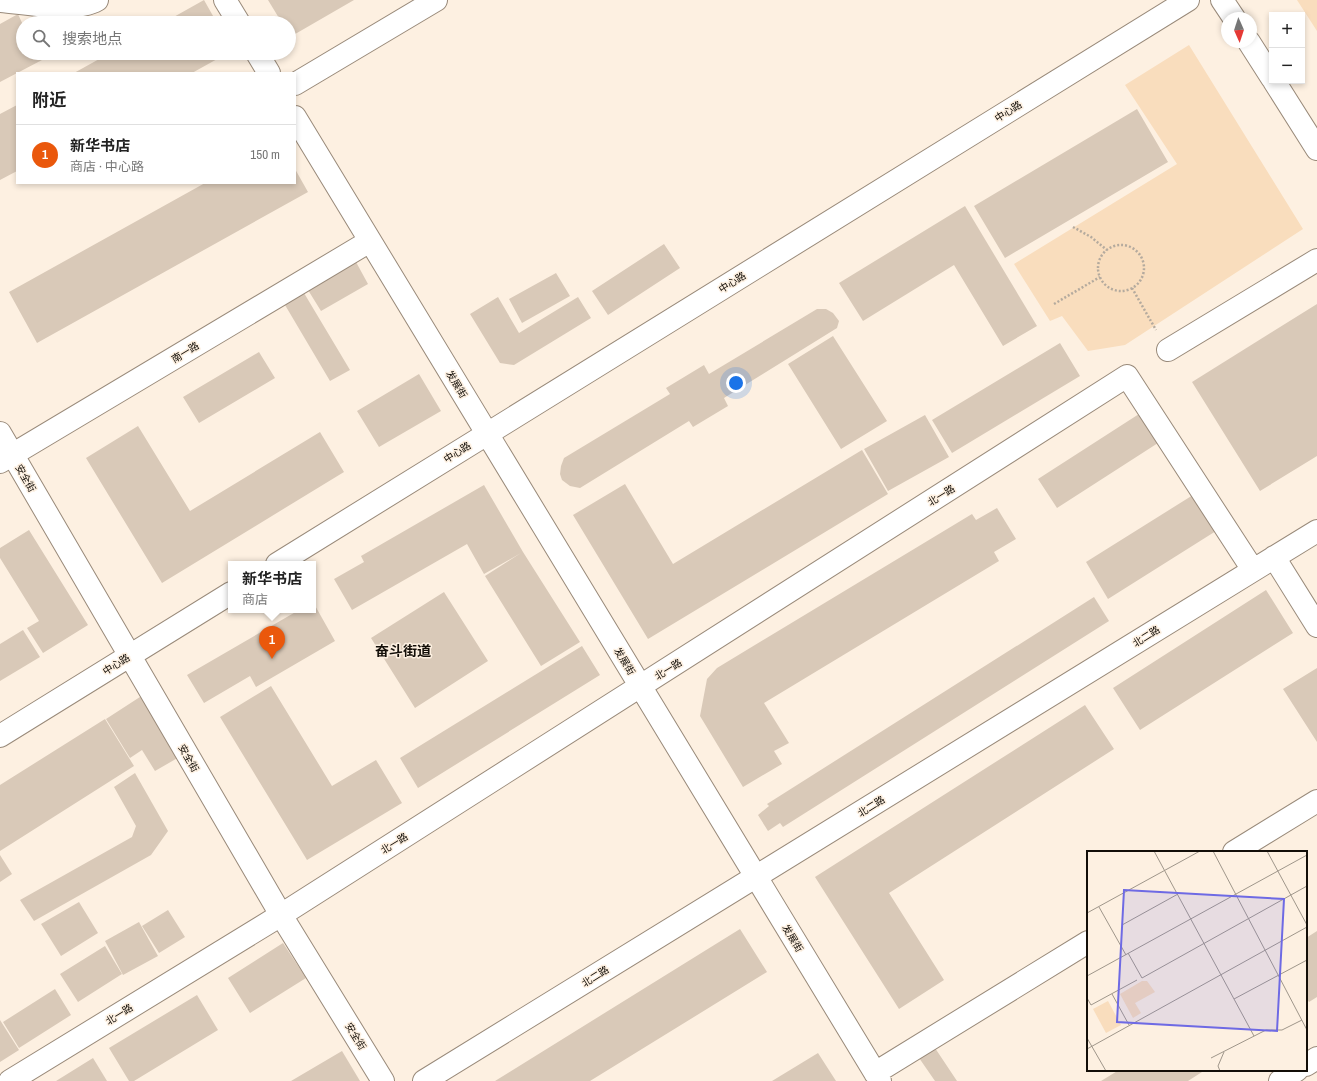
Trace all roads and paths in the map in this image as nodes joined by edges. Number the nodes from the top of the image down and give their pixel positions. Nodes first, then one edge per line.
1 (97, 0) edge
2 (225, 0) edge
3 (436, 0) edge
4 (1188, 0) edge
5 (1222, 0) edge
6 (0, 1) edge
7 (1230, 12) edge
8 (234, 16) edge
9 (1253, 48) edge
10 (261, 60) edge
11 (268, 72) edge
12 (1269, 73) edge
13 (296, 83) edge
14 (1276, 84) edge
15 (296, 119) edge
16 (1317, 149) edge
17 (1073, 228) dead end
18 (370, 241) junction
19 (1107, 250) junction
20 (1317, 260) edge
21 (1100, 277) junction
22 (1054, 304) dead end
23 (1168, 350) dead end
24 (0, 432) edge
25 (488, 433) junction
26 (6, 459) edge
27 (1317, 531) edge
28 (1274, 557) junction
29 (282, 561) edge
30 (1253, 570) junction
31 (228, 594) edge
32 (1317, 626) edge
33 (129, 656) junction
34 (641, 686) junction
35 (0, 736) edge
36 (1317, 801) edge
37 (1236, 851) edge
38 (756, 876) junction
39 (280, 915) junction
40 (1087, 943) edge
41 (1317, 1058) edge
42 (1307, 1063) edge
43 (1295, 1071) edge
44 (878, 1077) edge
45 (10, 1081) edge
46 (384, 1081) edge
47 (424, 1081) edge
48 (1280, 1081) edge

1 - 6 street
2 - 8 street
3 - 13 street
4 - 25 street, 中心路
5 - 7 street
9 - 12 street
10 - 11 street
14 - 16 street
15 - 18 street, 发展街
17 - 19 path
18 - 25 street, 发展街
18 - 26 street, 南一路
19 - 21 path
19 - 21 path
20 - 23 street
21 - 22 path
24 - 26 street, 安全街
25 - 29 street, 中心路
25 - 34 street, 发展街
26 - 33 street, 安全街
27 - 28 street, 北二路
28 - 30 street, 北二路
28 - 32 street
30 - 34 street, 北一路
30 - 38 street, 北二路
31 - 33 street, 中心路
33 - 35 street, 中心路
33 - 39 street, 安全街
34 - 38 street, 发展街
34 - 39 street, 北一路
36 - 37 street
38 - 44 street, 发展街
38 - 47 street, 北二路
39 - 45 street, 北一路
39 - 46 street, 安全街
40 - 44 street
41 - 42 street
43 - 48 street

